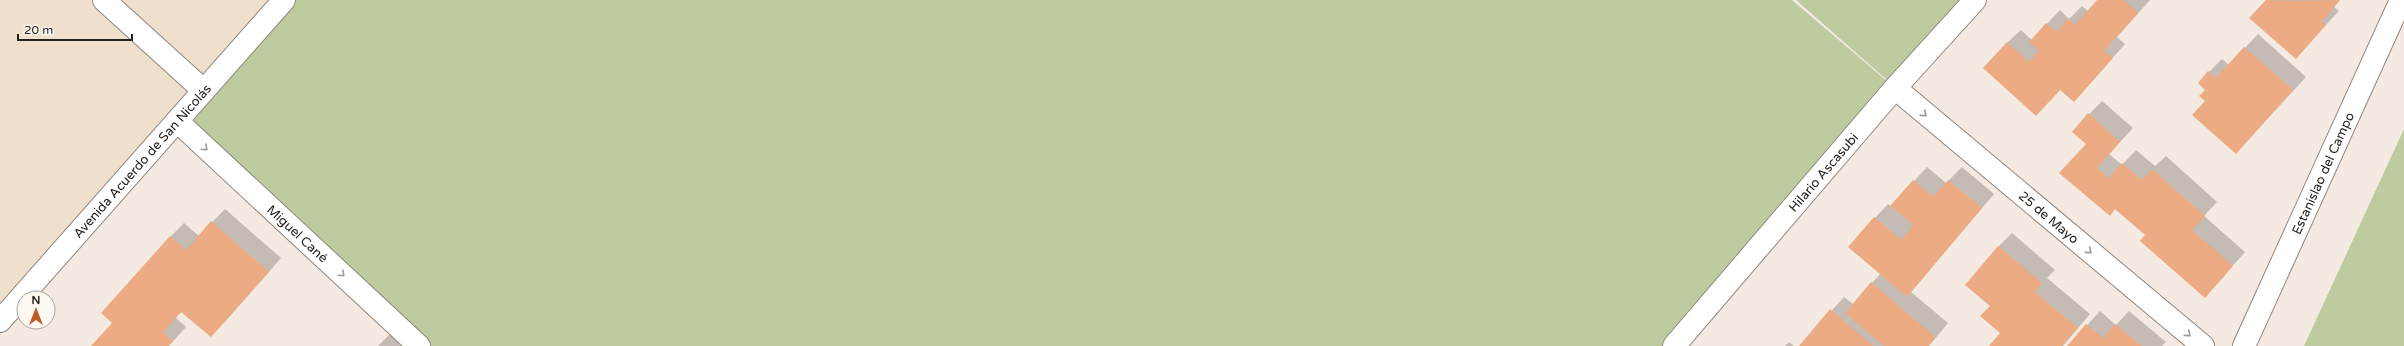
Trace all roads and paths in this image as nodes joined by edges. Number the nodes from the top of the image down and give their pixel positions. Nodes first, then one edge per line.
1 (104, 0) edge
2 (284, 0) edge
3 (1975, 0) edge
4 (2401, 0) edge
5 (1895, 88) junction
6 (203, 90) junction
7 (177, 121) junction
8 (0, 321) edge
9 (419, 346) edge
10 (1674, 346) edge
11 (2202, 346) edge
12 (2244, 346) edge

1 - 6 street
2 - 6 street, Avenida Acuerdo de San Nicolás
3 - 5 street, Hilario Ascasubi
4 - 12 street, Estanislao del Campo
5 - 10 street, Hilario Ascasubi
5 -> 11 street, 25 de Mayo
6 - 7 street, Avenida Acuerdo de San Nicolás
7 - 8 street, Avenida Acuerdo de San Nicolás
7 -> 9 street, Miguel Cané

